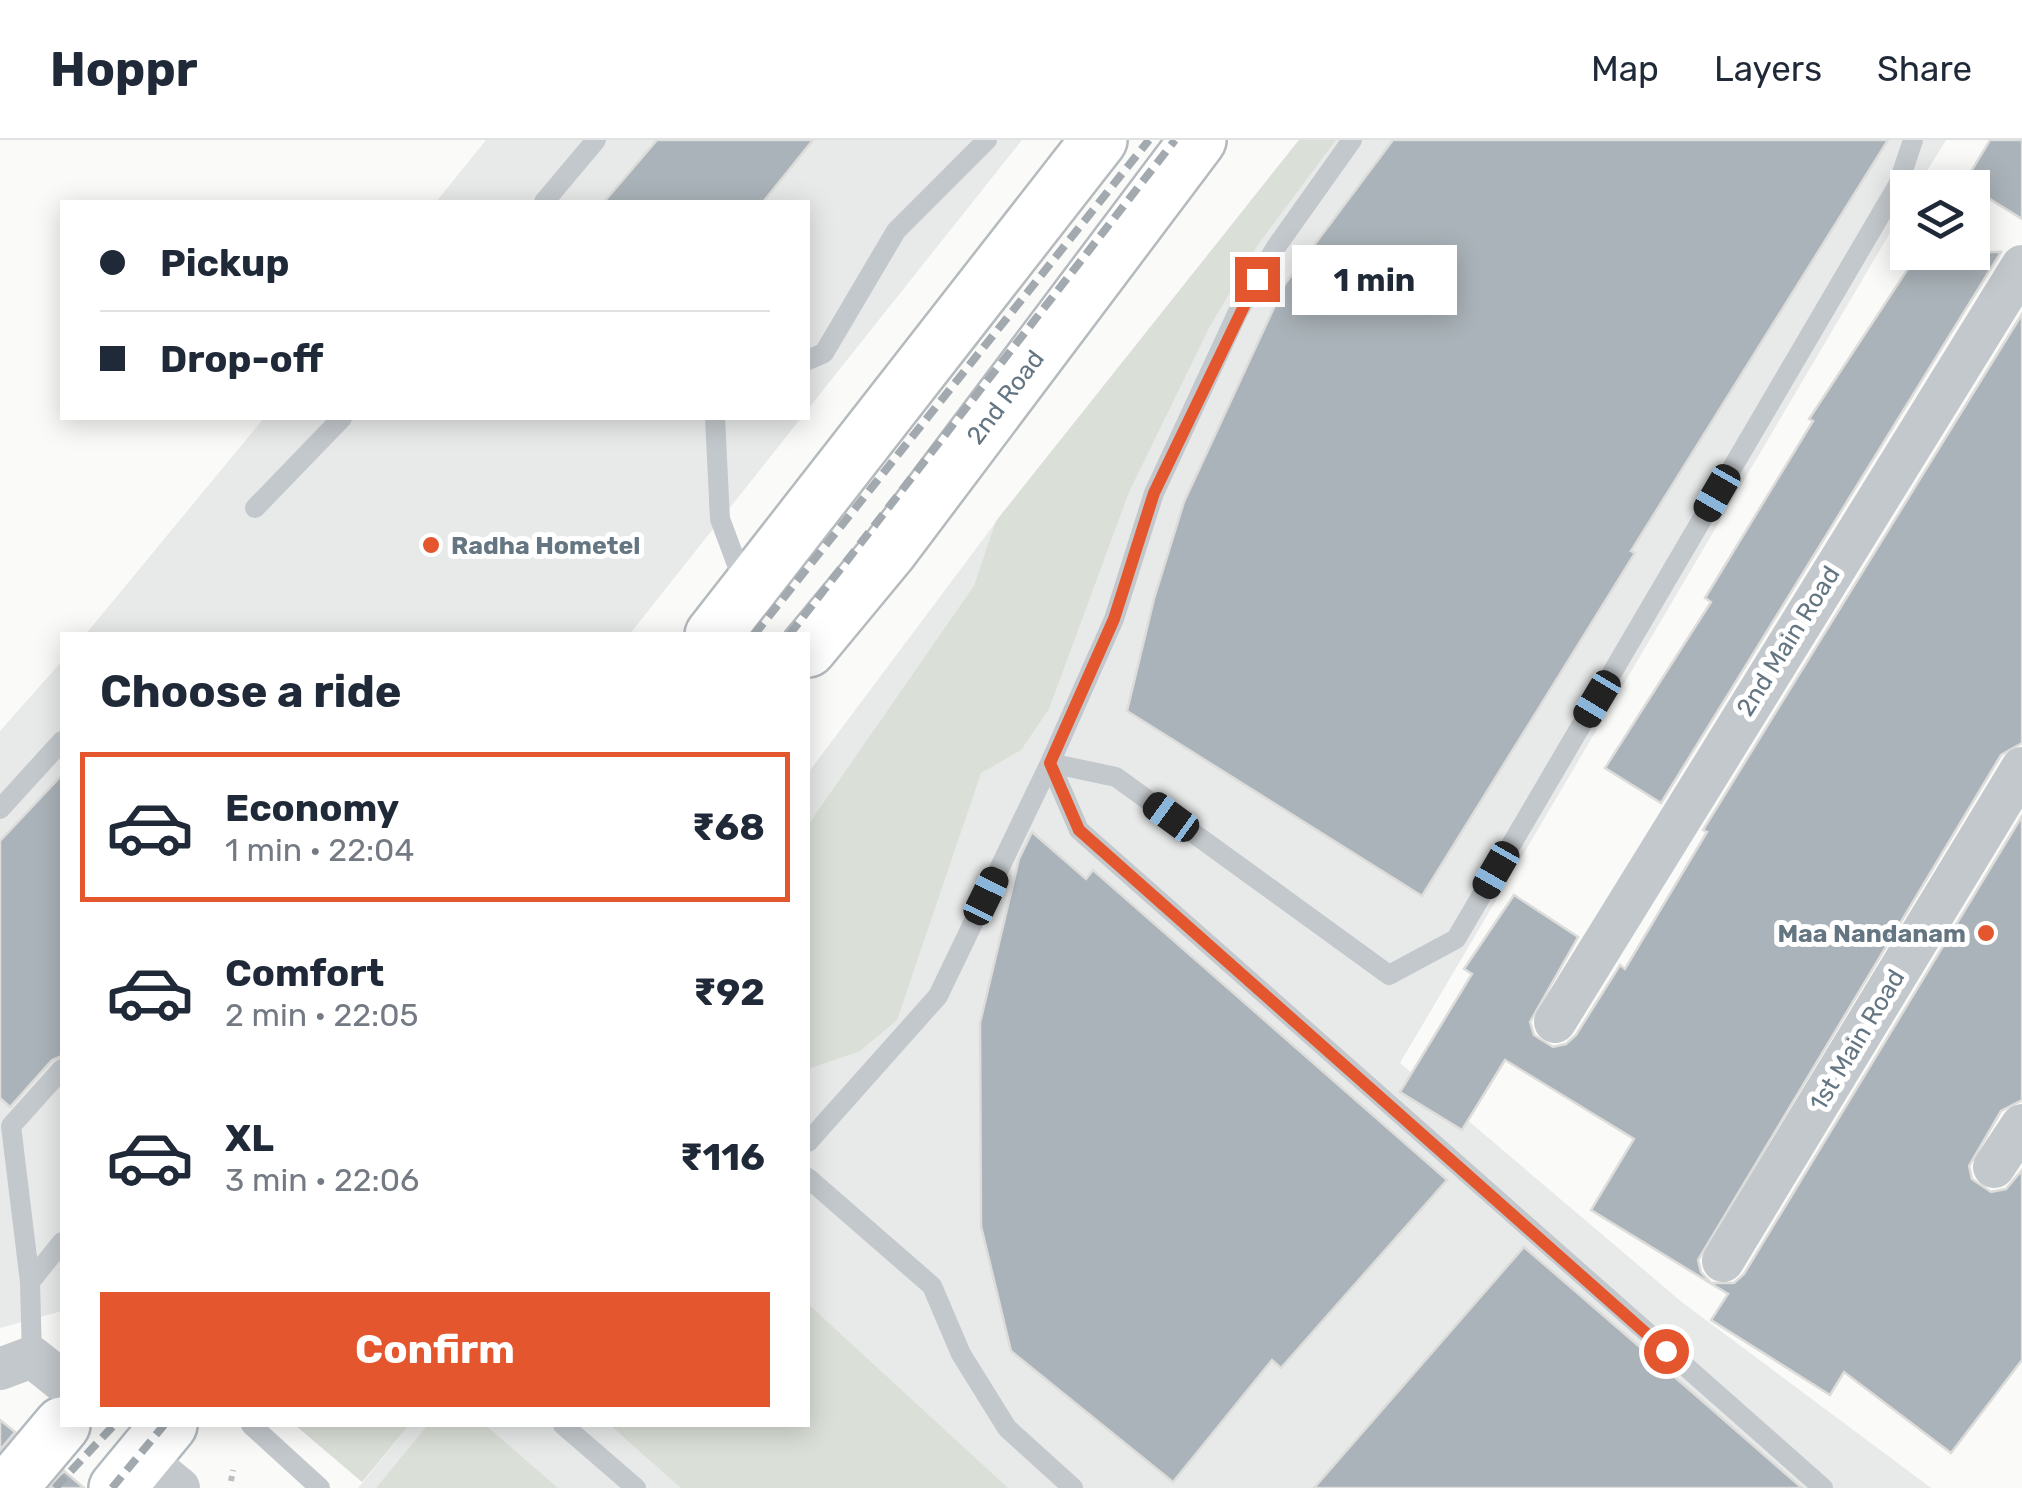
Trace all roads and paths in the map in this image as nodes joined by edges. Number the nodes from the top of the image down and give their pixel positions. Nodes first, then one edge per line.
1 (596, 140) edge
2 (987, 140) edge
3 (1100, 140) edge
4 (1198, 140) edge
5 (1352, 140) edge
6 (1913, 140) edge
7 (546, 200) edge
8 (2022, 266) edge
9 (810, 359) edge
10 (340, 420) edge
11 (715, 420) edge
12 (254, 508) dead end
13 (747, 593) junction
14 (714, 632) edge
15 (810, 647) edge
16 (60, 743) edge
17 (1050, 763) junction
18 (2022, 768) edge
19 (0, 808) edge
20 (1555, 1022) dead end
21 (60, 1071) edge
22 (2022, 1125) edge
23 (810, 1140) edge
24 (1994, 1168) dead end
25 (810, 1180) edge
26 (60, 1244) edge
27 (1723, 1262) dead end
28 (30, 1282) junction
29 (32, 1369) edge
30 (60, 1427) edge
31 (253, 1427) edge
32 (565, 1427) edge
33 (233, 1470) dead end
34 (231, 1481) dead end
35 (9, 1488) edge
36 (320, 1488) edge
37 (636, 1488) edge
38 (1074, 1488) edge
39 (1823, 1488) edge

1 - 7 lane
2 - 9 lane
3 - 13 main road
4 - 15 main road, 2nd Road
5 - 17 lane
6 - 17 lane
8 - 20 street, 2nd Main Road
10 - 12 lane
11 - 13 lane
13 - 14 main road
16 - 19 lane
17 - 23 lane
17 - 39 lane
18 - 27 street, 1st Main Road
21 - 28 lane
22 - 24 street
25 - 38 lane
26 - 28 lane
28 - 29 lane
30 - 35 main road
31 - 36 lane
32 - 37 lane
33 - 34 path

